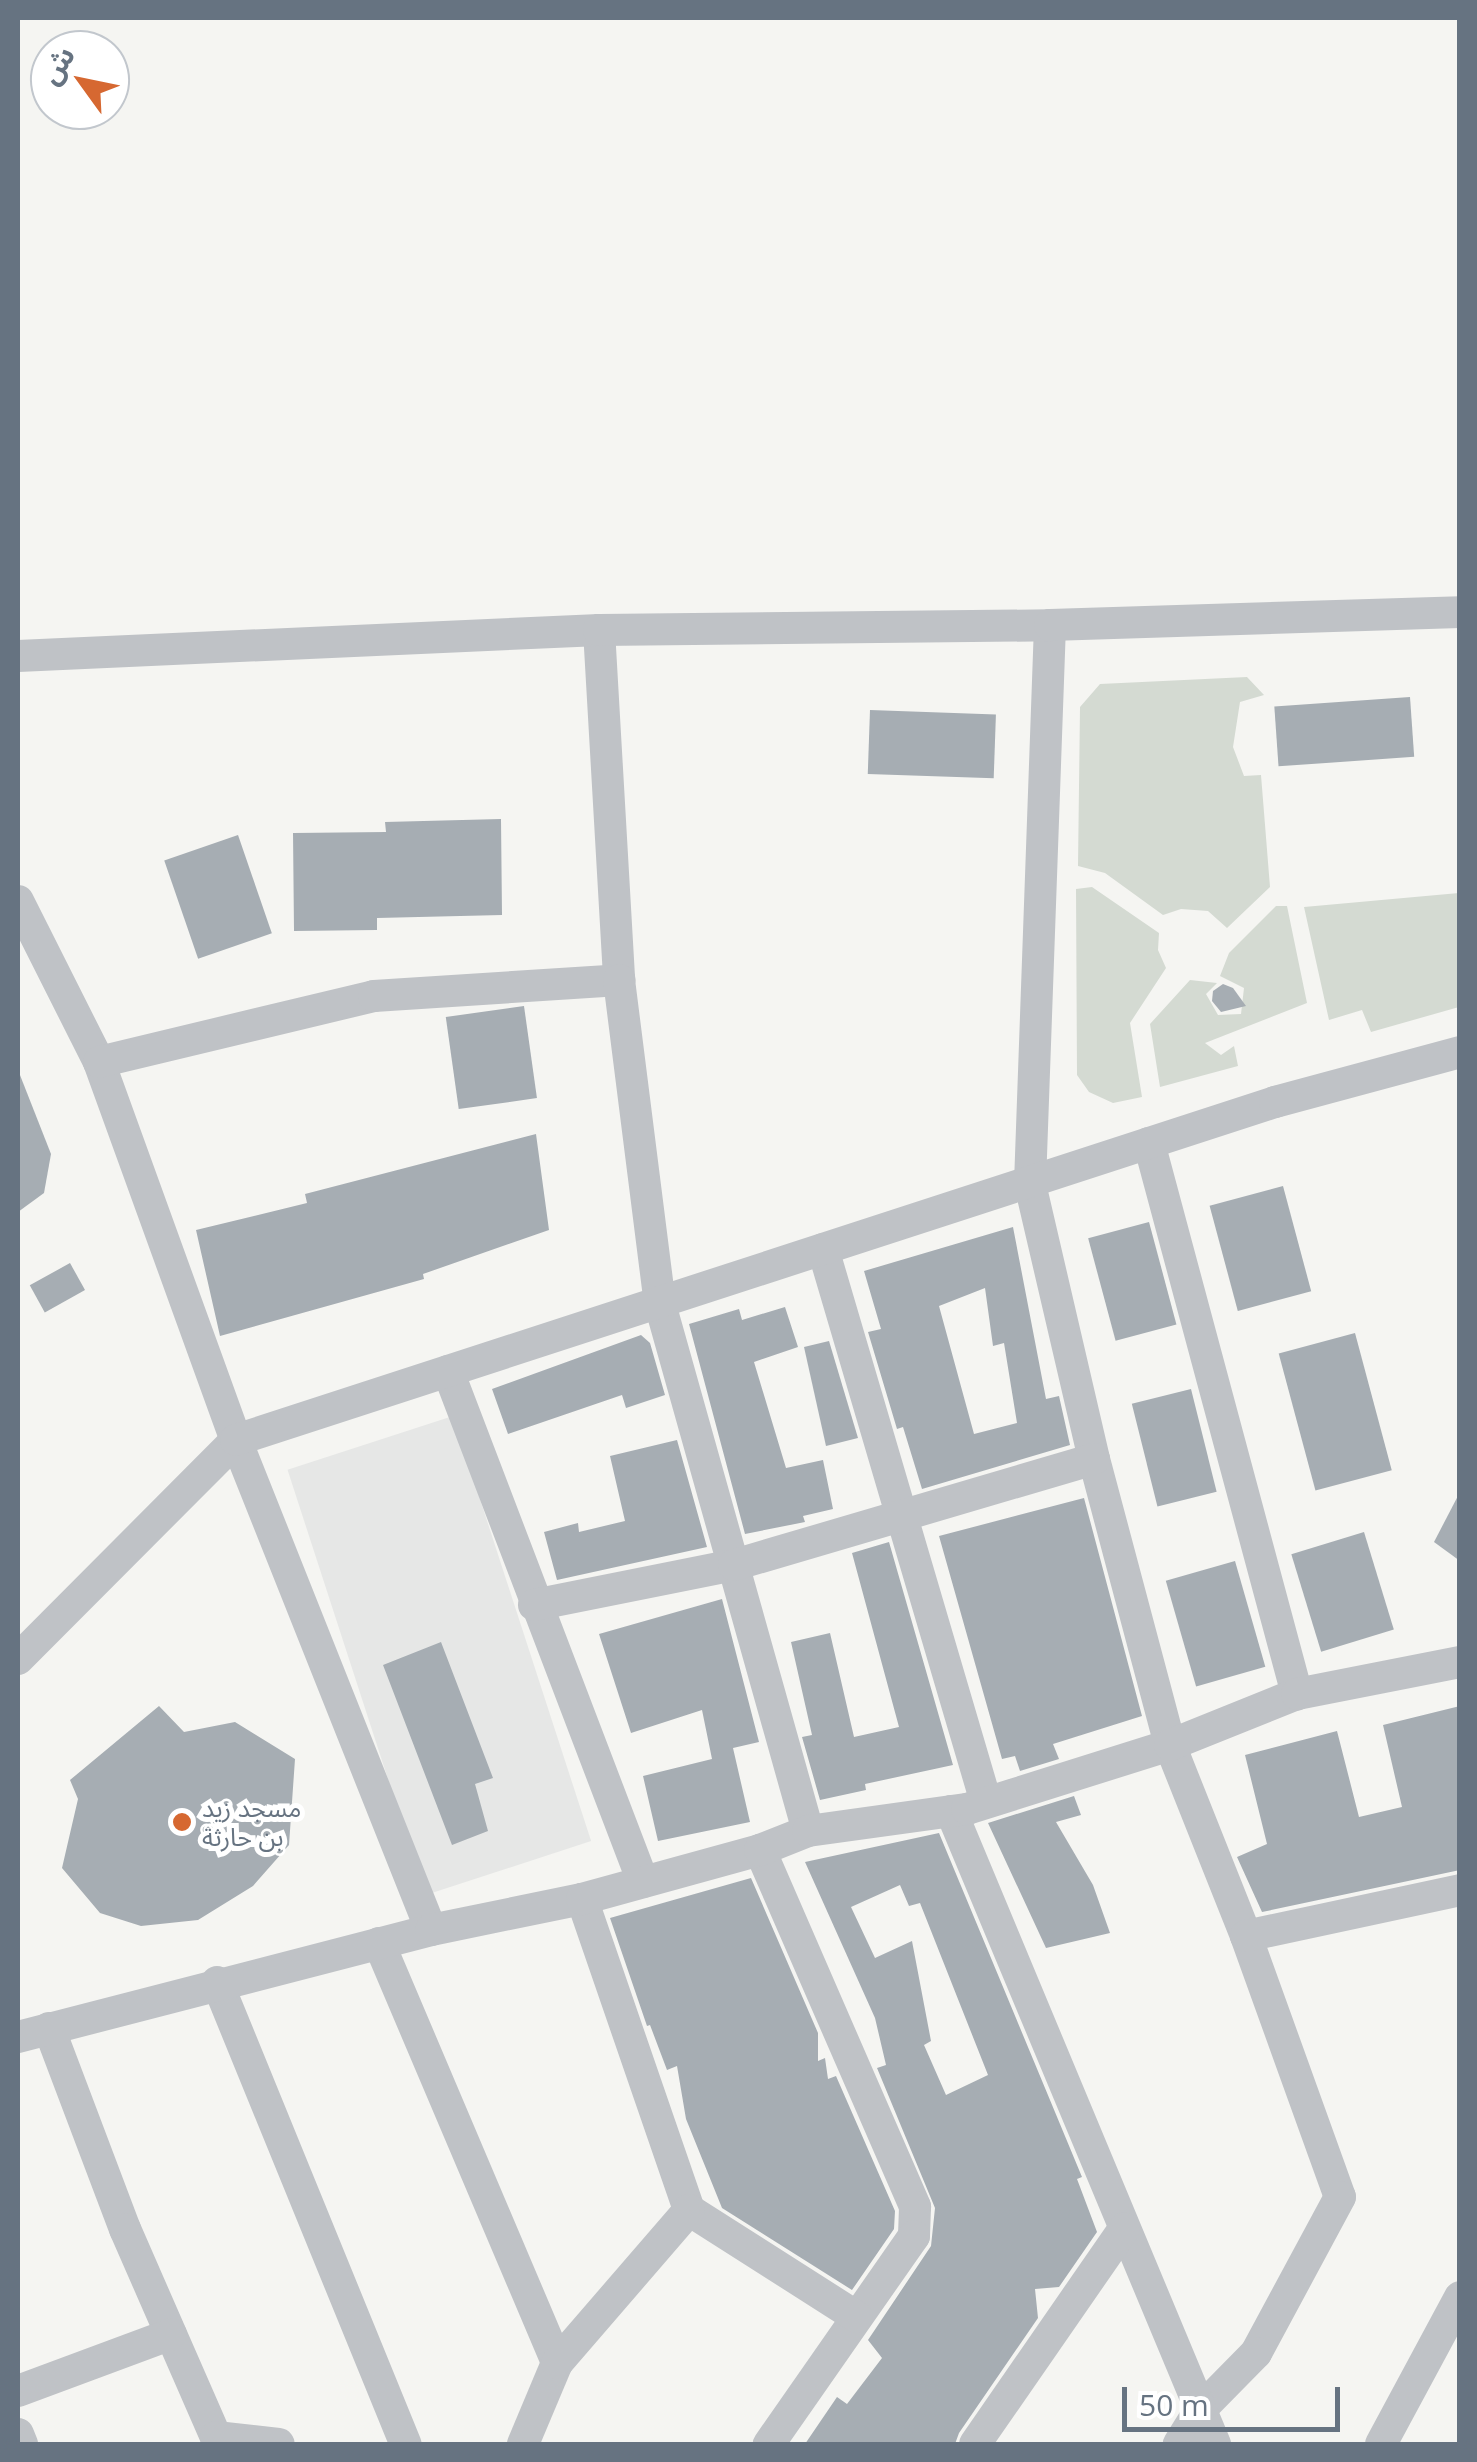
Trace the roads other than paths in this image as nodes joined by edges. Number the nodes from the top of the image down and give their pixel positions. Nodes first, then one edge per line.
1 (1460, 612) edge
2 (1050, 625) junction
3 (598, 630) junction
4 (18, 656) edge
5 (18, 901) edge
6 (619, 980) junction
7 (1460, 1052) edge
8 (99, 1062) junction
9 (1149, 1143) junction
10 (1030, 1184) junction
11 (823, 1250) junction
12 (660, 1304) junction
13 (448, 1371) junction
14 (236, 1440) junction
15 (1094, 1459) junction
16 (905, 1515) junction
17 (734, 1565) junction
18 (534, 1606) junction
19 (18, 1659) edge
20 (1460, 1662) edge
21 (1297, 1694) junction
22 (1170, 1745) junction
23 (986, 1802) junction
24 (951, 1811) junction
25 (808, 1831) junction
26 (760, 1850) junction
27 (642, 1882) junction
28 (1460, 1890) edge
29 (582, 1899) junction
30 (430, 1930) junction
31 (1246, 1936) junction
32 (379, 1943) junction
33 (217, 1982) junction
34 (33, 2032) edge
35 (690, 2210) junction
36 (1124, 2229) junction
37 (1460, 2297) edge
38 (858, 2317) junction
39 (171, 2334) junction
40 (557, 2363) junction
41 (18, 2391) edge
42 (1200, 2410) junction
43 (18, 2434) edge
44 (22, 2444) edge
45 (279, 2444) edge
46 (406, 2444) edge
47 (523, 2444) edge
48 (769, 2444) edge
49 (975, 2444) edge
50 (1179, 2444) edge
51 (1215, 2444) edge
52 (1381, 2444) edge

1 - 2 street
2 - 3 street
2 - 10 street
3 - 4 street
3 - 6 street
5 - 8 street
6 - 8 street
6 - 12 street
7 - 9 street
8 - 14 street
9 - 10 street
9 - 21 street
10 - 11 street
10 - 15 street
11 - 12 street
11 - 16 street
12 - 13 street
12 - 17 street
13 - 14 street
13 - 18 street
14 - 19 street
14 - 30 street
15 - 16 street
15 - 22 street
16 - 17 street
16 - 23 street
17 - 18 street
17 - 25 street
18 - 27 street
20 - 21 street
21 - 22 street
22 - 23 street
22 - 31 street
23 - 24 street
24 - 25 street
24 - 36 street
25 - 26 street
26 - 27 street
26 - 38 street
27 - 29 street
28 - 31 street
29 - 30 street
29 - 35 street
30 - 32 street
31 - 42 street
32 - 33 street
32 - 40 street
33 - 34 street
33 - 46 street
34 - 39 street
35 - 38 street
35 - 40 street
36 - 42 street
36 - 49 street
37 - 52 street
38 - 48 street
39 - 41 street
39 - 45 street
40 - 47 street
42 - 50 street
42 - 51 street
43 - 44 street

